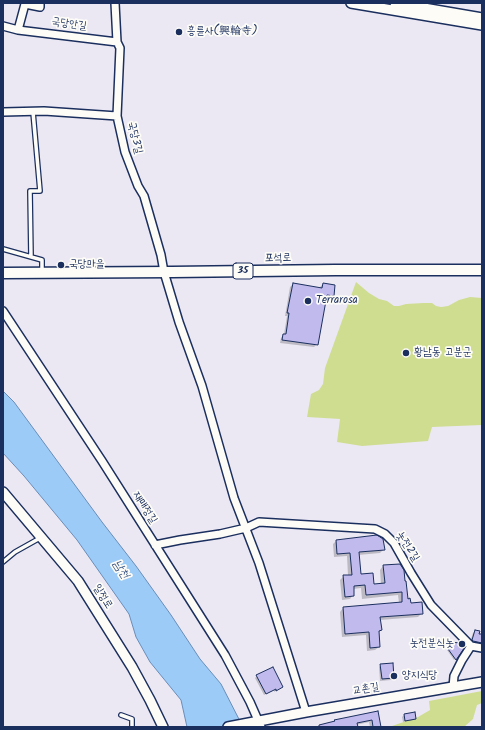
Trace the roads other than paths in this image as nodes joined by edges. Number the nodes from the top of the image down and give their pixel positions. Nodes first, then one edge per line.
1 (115, 3) edge
2 (351, 3) edge
3 (395, 3) edge
4 (40, 5) edge
5 (482, 18) edge
6 (482, 25) edge
7 (3, 26) edge
8 (18, 30) junction
9 (117, 42) junction
10 (3, 112) edge
11 (33, 112) junction
12 (117, 116) junction
13 (3, 249) edge
14 (31, 257) junction
15 (482, 270) edge
16 (42, 272) junction
17 (164, 272) junction
18 (3, 273) edge
19 (3, 311) edge
20 (3, 492) edge
21 (246, 528) junction
22 (40, 537) junction
23 (155, 545) junction
24 (3, 562) edge
25 (471, 646) junction
26 (482, 648) edge
27 (482, 682) edge
28 (453, 687) junction
29 (306, 712) junction
30 (121, 715) dead end
31 (258, 724) edge
32 (132, 727) edge
33 (163, 727) edge
34 (228, 727) edge

1 - 9 street, 국당3길
2 - 6 street
3 - 5 street
4 - 8 street, 국당안길
7 - 8 street, 국당안길
8 - 9 street, 국당안길
9 - 12 street, 국당3길
10 - 11 street
11 - 12 street
11 - 14 lane
12 - 17 street, 국당3길
13 - 14 lane
14 - 16 lane
15 - 17 main road, 포석로 / 35
16 - 17 main road, 포석로 / 35
16 - 18 main road, 포석로 / 35
17 - 21 street, 국당3길
19 - 23 street, 재매정길
20 - 22 street, 일정로
21 - 23 street, 놋전2길
21 - 25 street, 놋전2길
21 - 29 street, 국당3길
22 - 24 lane
22 - 33 street, 일정로
23 - 31 street, 재매정길
25 - 26 street
25 - 28 street
27 - 28 street, 교촌길
28 - 29 street, 교촌길
29 - 31 street, 교촌길
30 - 32 lane
31 - 34 street, 교촌길

